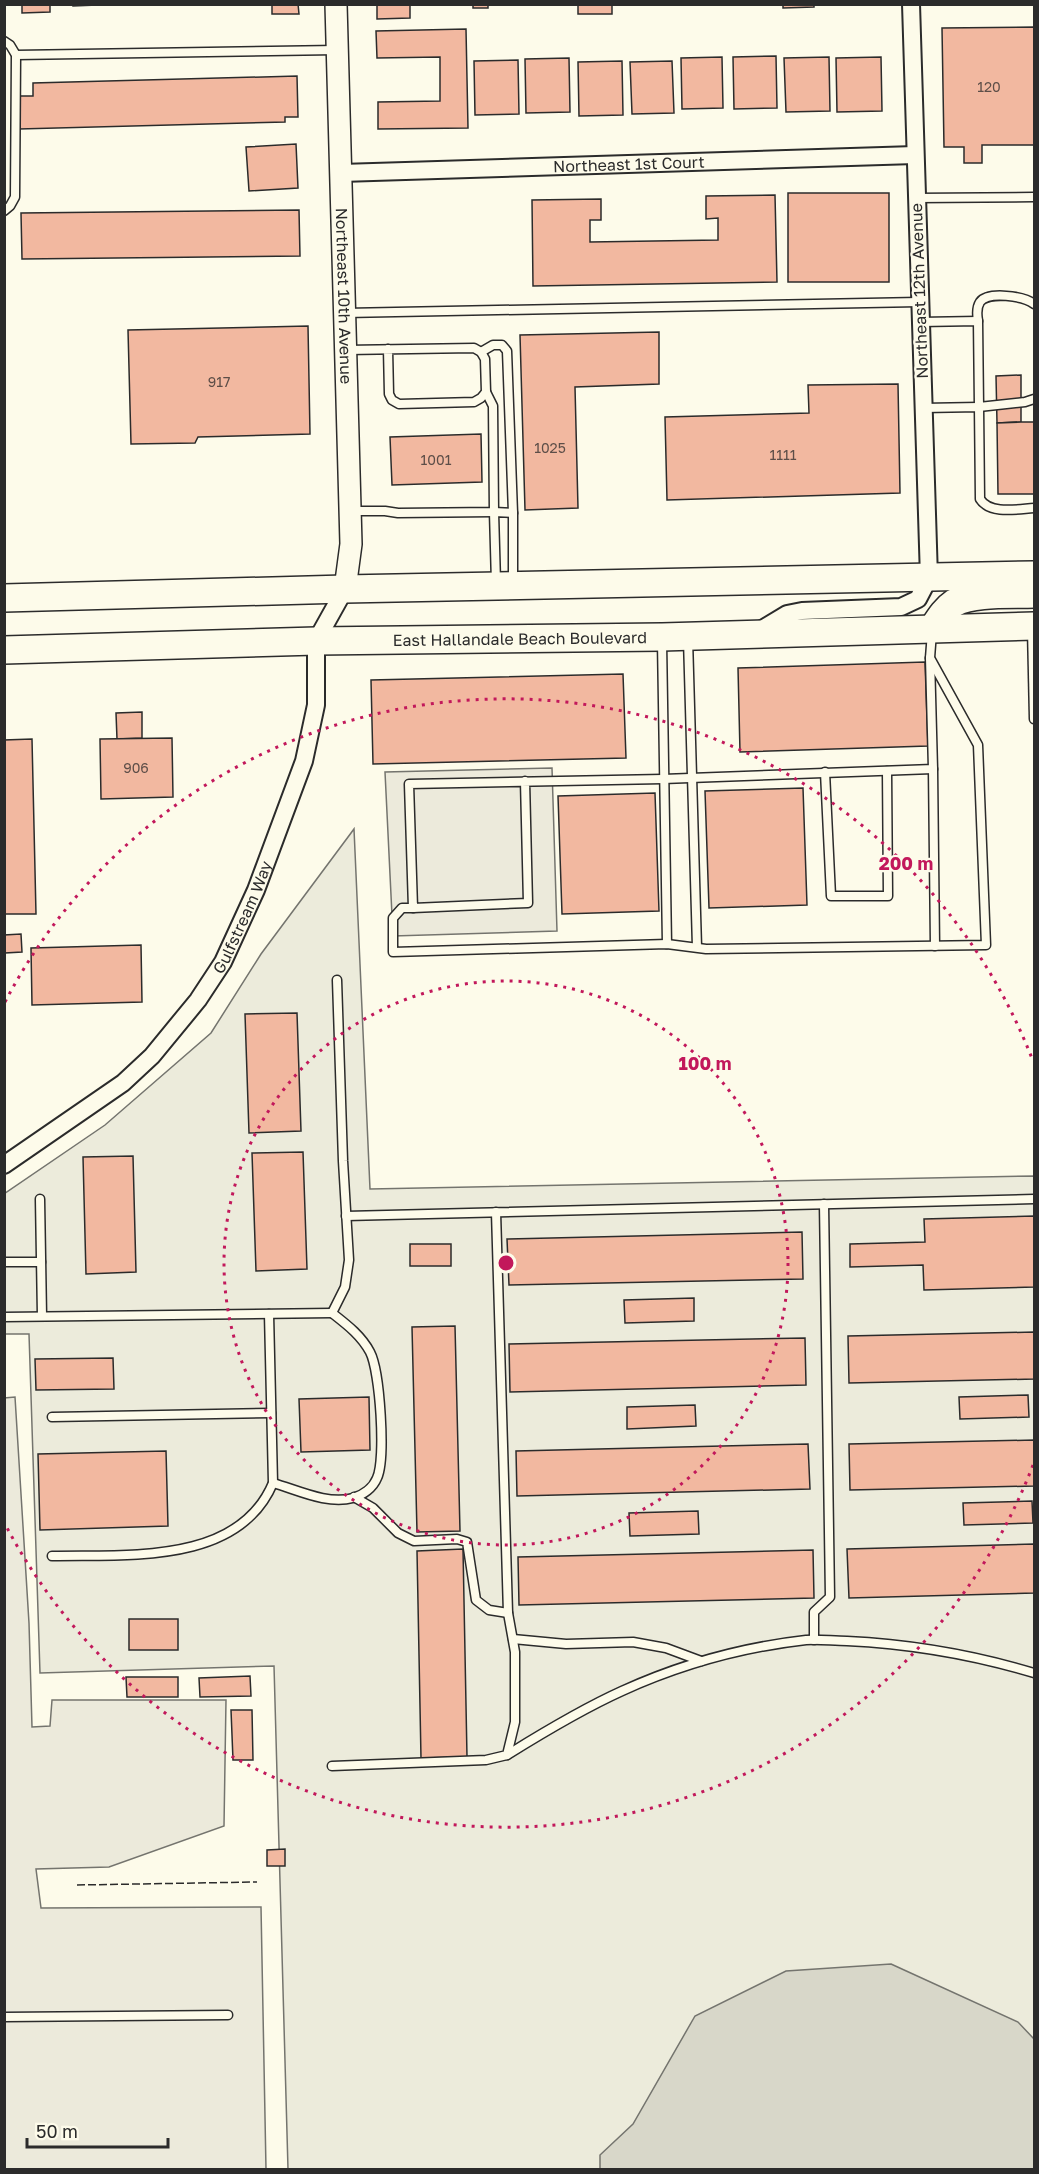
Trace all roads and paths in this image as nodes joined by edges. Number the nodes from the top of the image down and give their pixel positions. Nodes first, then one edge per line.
1 (336, 4) edge
2 (911, 4) edge
3 (4, 41) edge
4 (338, 50) junction
5 (16, 55) junction
6 (915, 155) junction
7 (341, 173) junction
8 (1035, 197) edge
9 (916, 198) junction
10 (4, 211) edge
11 (919, 302) junction
12 (1035, 304) edge
13 (345, 313) junction
14 (978, 321) junction
15 (920, 322) junction
16 (388, 349) junction
17 (346, 350) junction
18 (481, 352) junction
19 (486, 392) junction
20 (1035, 399) edge
21 (979, 407) junction
22 (923, 408) junction
23 (1035, 508) edge
24 (350, 511) junction
25 (494, 512) junction
26 (513, 513) junction
27 (1035, 576) edge
28 (929, 578) junction
29 (504, 586) junction
30 (345, 589) junction
31 (1035, 594) edge
32 (4, 598) edge
33 (1033, 626) edge
34 (933, 628) junction
35 (750, 634) junction
36 (675, 637) junction
37 (316, 641) junction
38 (4, 650) edge
39 (930, 658) junction
40 (1034, 694) edge
41 (1035, 719) edge
42 (933, 769) junction
43 (887, 771) junction
44 (825, 772) junction
45 (692, 777) junction
46 (663, 779) junction
47 (525, 781) junction
48 (413, 908) junction
49 (667, 944) junction
50 (934, 946) junction
51 (696, 947) junction
52 (337, 980) dead end
53 (4, 1164) edge
54 (40, 1199) dead end
55 (1035, 1199) edge
56 (824, 1204) junction
57 (496, 1212) junction
58 (346, 1216) junction
59 (4, 1262) edge
60 (41, 1262) junction
61 (332, 1313) junction
62 (269, 1314) junction
63 (42, 1316) junction
64 (4, 1317) edge
65 (271, 1413) junction
66 (52, 1417) dead end
67 (273, 1483) junction
68 (354, 1497) junction
69 (52, 1556) dead end
70 (508, 1613) junction
71 (513, 1639) junction
72 (814, 1640) junction
73 (701, 1662) junction
74 (1035, 1674) edge
75 (507, 1755) junction
76 (332, 1766) dead end
77 (228, 2015) dead end
78 (4, 2017) edge

1 - 4 street, Northeast 10th Avenue
2 - 6 street, Northeast 12th Avenue
3 - 5 lane
4 - 5 lane
4 - 7 street, Northeast 10th Avenue
5 - 10 lane
6 - 7 street, Northeast 1st Court
6 - 9 street, Northeast 12th Avenue
7 - 13 street, Northeast 10th Avenue
8 - 9 lane
9 - 11 street, Northeast 12th Avenue
11 - 13 lane
11 - 15 street, Northeast 12th Avenue
12 - 14 lane
13 - 17 street, Northeast 10th Avenue
14 - 15 lane
14 - 21 lane
15 - 22 street, Northeast 12th Avenue
16 - 17 lane
16 - 18 lane
16 - 19 lane
17 - 24 street, Northeast 10th Avenue
18 - 19 lane
18 - 26 lane
19 - 25 lane
20 - 21 lane
21 - 22 lane
21 - 23 lane
22 - 28 street, Northeast 12th Avenue
24 - 25 lane
24 - 30 street, Northeast 10th Avenue
25 - 26 lane
25 - 29 lane
26 - 29 lane
27 - 28 main road
28 - 29 main road
28 - 35 street
29 - 30 main road
30 - 32 main road
30 - 37 street, Gulfstream Way
31 - 34 main road
33 - 34 main road, East Hallandale Beach Boulevard
33 - 40 lane
34 - 35 main road, East Hallandale Beach Boulevard
34 - 39 lane
35 - 36 main road, East Hallandale Beach Boulevard
36 - 37 main road, East Hallandale Beach Boulevard
36 - 45 lane
36 - 46 lane
37 - 38 main road, East Hallandale Beach Boulevard
37 - 53 street, Gulfstream Way
39 - 42 lane
39 - 50 lane
40 - 41 lane
42 - 43 lane
42 - 50 lane
43 - 44 lane
43 - 44 lane
44 - 45 lane
45 - 46 lane
45 - 51 lane
46 - 47 lane
46 - 49 lane
47 - 48 lane
47 - 48 lane
48 - 49 lane
49 - 51 lane
50 - 51 lane
52 - 58 lane
54 - 60 lane
55 - 56 lane
56 - 57 lane
56 - 72 lane
57 - 58 lane
57 - 70 lane
58 - 61 lane
59 - 60 lane
60 - 63 lane
61 - 62 lane
61 - 68 lane
62 - 63 lane
62 - 65 lane
63 - 64 lane
65 - 66 lane
65 - 67 lane
67 - 68 lane
67 - 69 lane
68 - 70 lane
70 - 71 lane
71 - 73 lane
71 - 75 lane
72 - 73 lane
72 - 74 lane
73 - 75 lane
75 - 76 lane
77 - 78 lane

